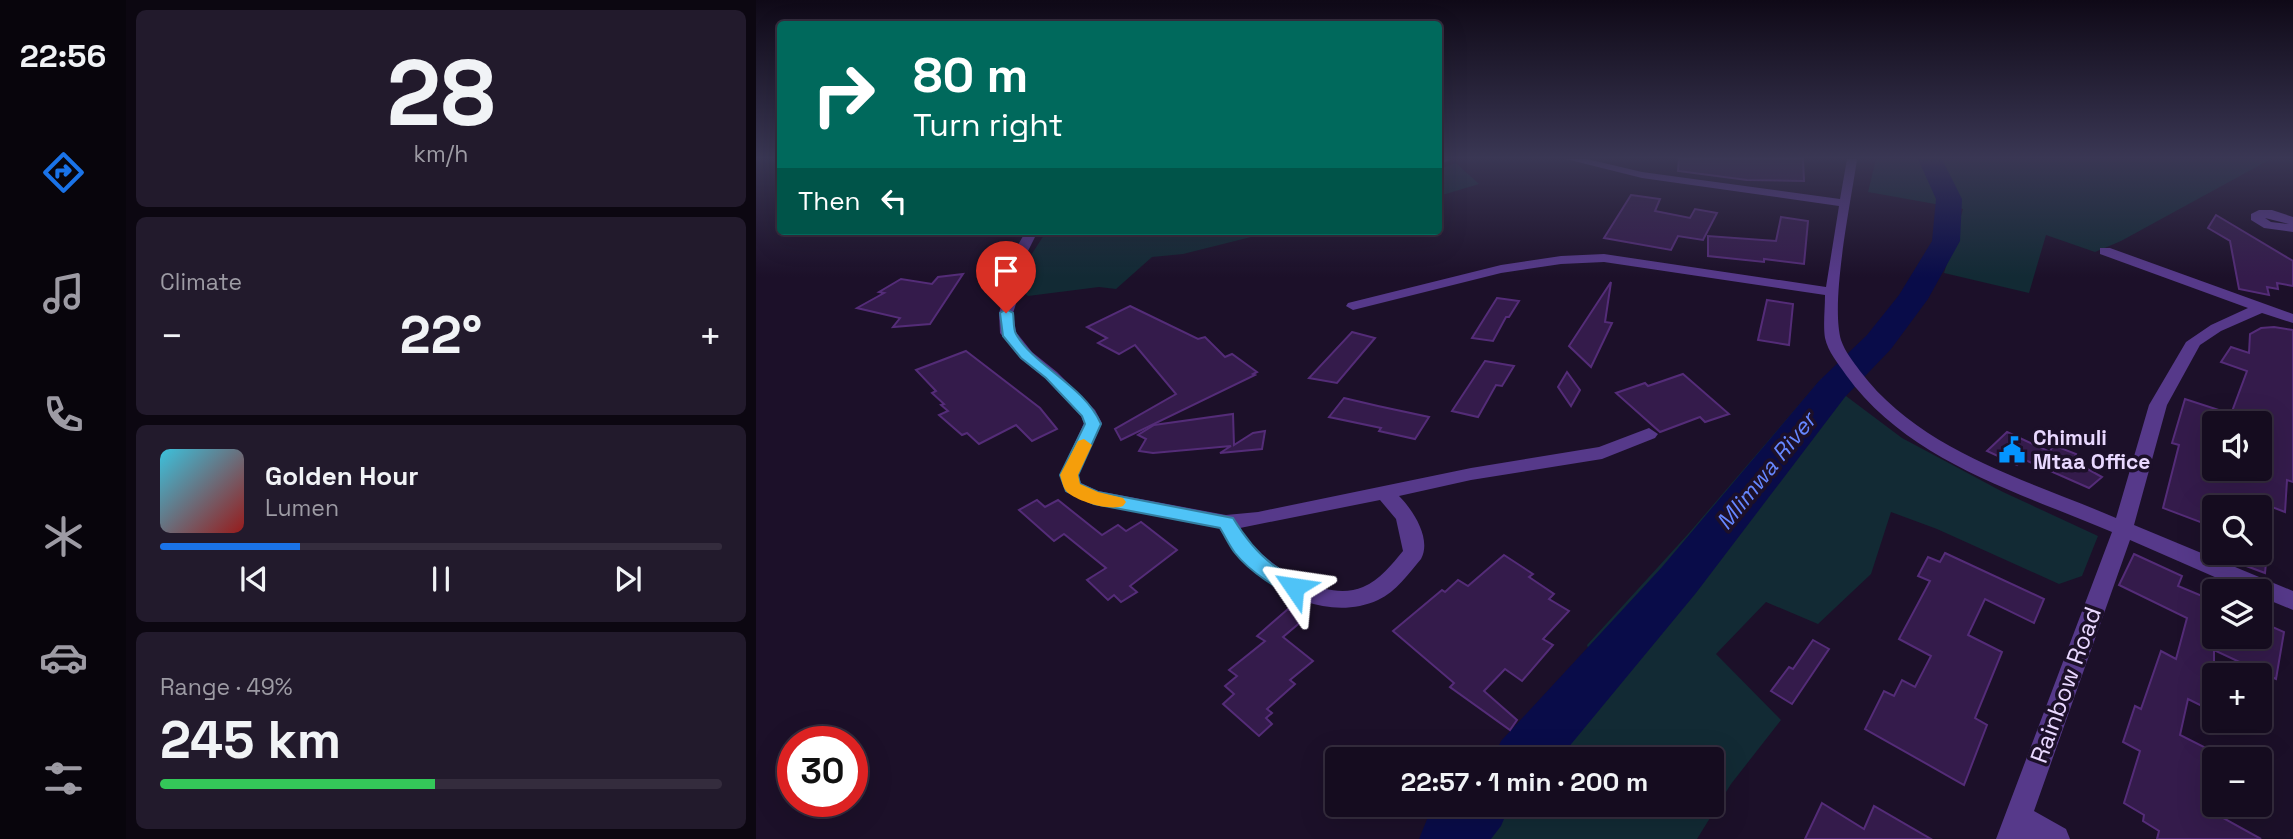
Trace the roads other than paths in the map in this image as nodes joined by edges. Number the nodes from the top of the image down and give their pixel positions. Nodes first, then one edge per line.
1 (1809, 198) edge
2 (1845, 198) edge
3 (1844, 203) junction
4 (2293, 221) edge
5 (2293, 228) edge
6 (1030, 235) edge
7 (2105, 251) dead end
8 (1832, 292) junction
9 (1353, 306) dead end
10 (2262, 307) junction
11 (2293, 319) edge
12 (1650, 434) dead end
13 (1383, 491) junction
14 (1226, 522) junction
15 (2123, 530) junction
16 (2293, 601) edge
17 (2014, 828) edge
18 (2056, 839) edge

1 - 3 street
2 - 3 street
3 - 8 street
4 - 5 street
6 - 14 street
7 - 10 street
8 - 9 street
8 - 15 street
10 - 11 street
10 - 15 street, Rainbow Road
12 - 13 street
13 - 14 street
13 - 14 street
15 - 16 street
15 - 17 street, Rainbow Road
17 - 18 street

